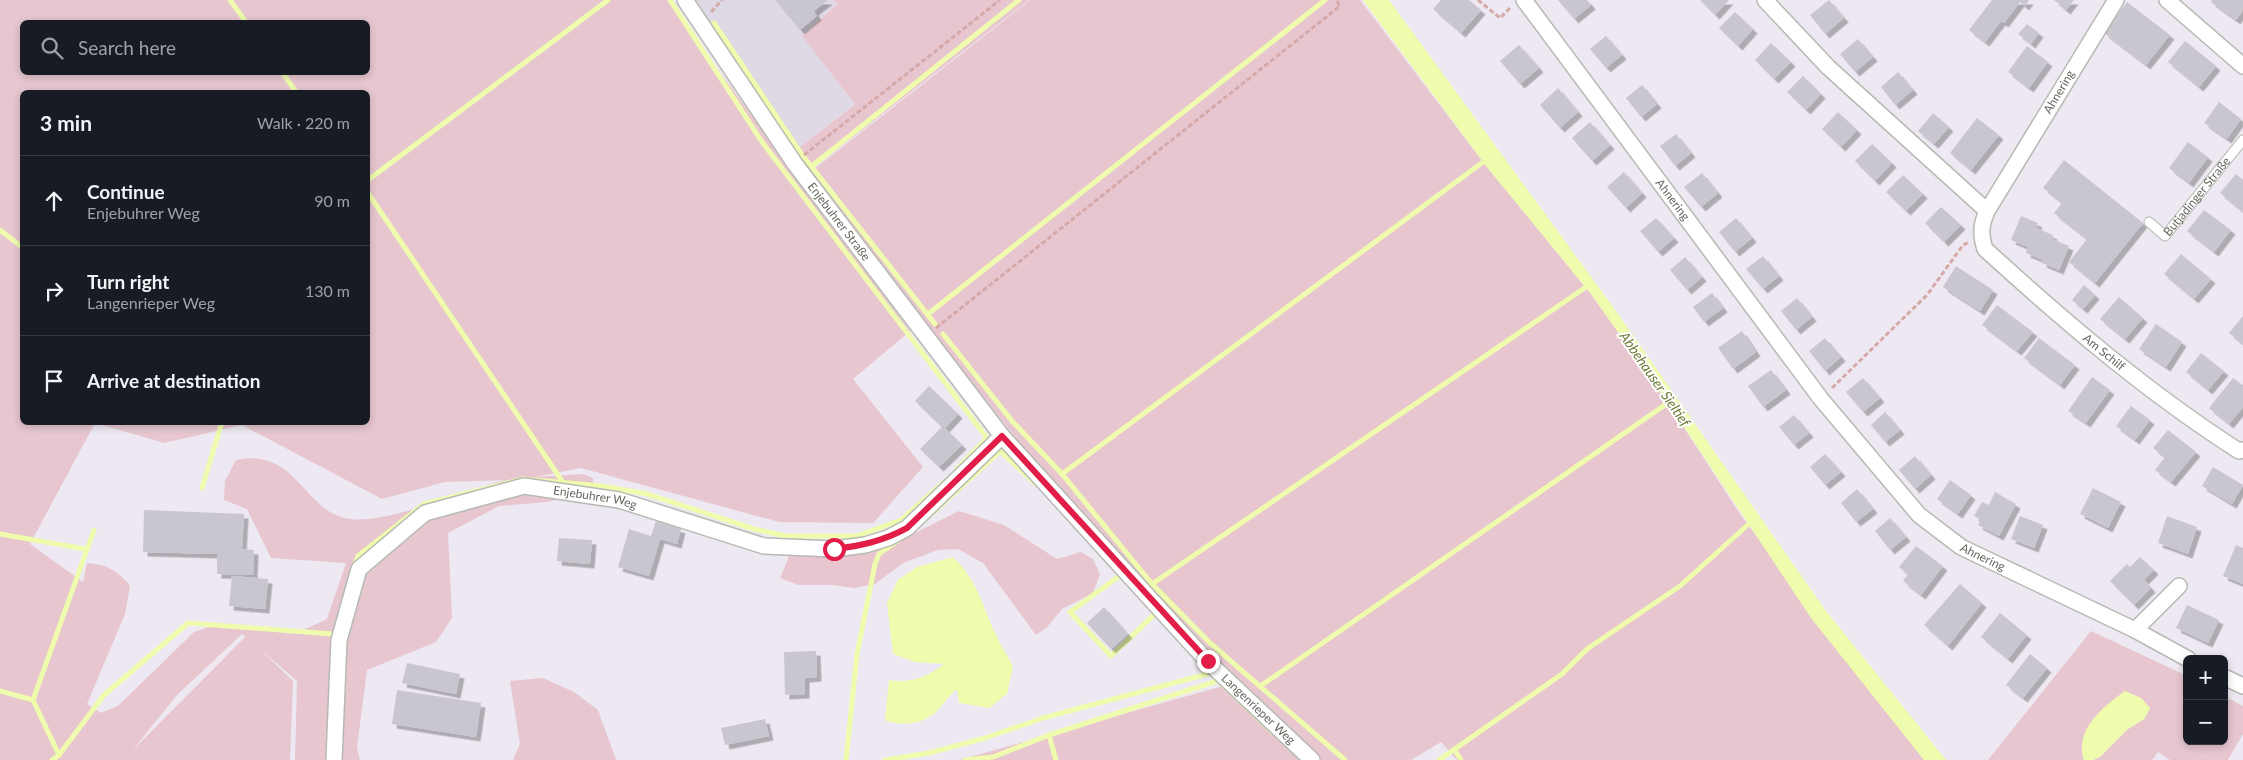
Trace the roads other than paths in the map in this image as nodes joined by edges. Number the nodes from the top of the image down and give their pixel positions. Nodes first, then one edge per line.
1 (685, 0) edge
2 (1765, 0) edge
3 (2116, 0) edge
4 (2167, 0) edge
5 (1518, 3) edge
6 (2243, 66) edge
7 (2243, 140) edge
8 (1987, 211) junction
9 (2149, 222) dead end
10 (1980, 236) joint
11 (1002, 436) junction
12 (2243, 450) edge
13 (2179, 586) dead end
14 (2135, 630) junction
15 (2183, 656) edge
16 (2228, 679) edge
17 (2243, 686) edge
18 (334, 760) edge
19 (1312, 760) edge

1 - 11 street, Enjebuhrer Straße
2 - 8 street
3 - 8 street, Ahnering
4 - 6 street
5 - 14 street, Ahnering
7 - 9 lane, Butjadinger Straße
8 - 10 street, Ahnering
10 - 12 street, Am Schilf
11 - 18 street, Enjebuhrer Weg
11 - 19 street, Langenrieper Weg
13 - 14 street
14 - 15 street, Ahnering
16 - 17 street

